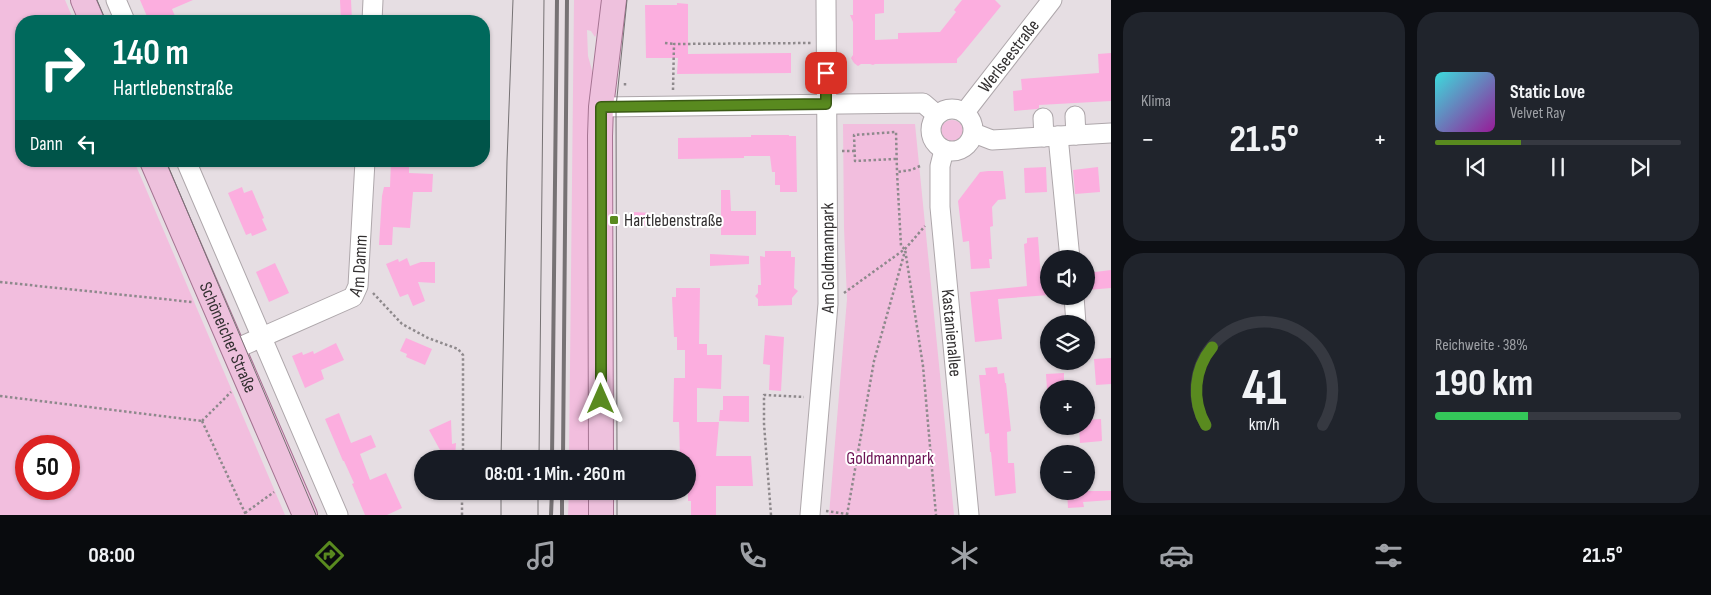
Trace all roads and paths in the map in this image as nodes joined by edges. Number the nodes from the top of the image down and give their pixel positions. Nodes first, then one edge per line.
1 (83, 0) edge
2 (116, 0) edge
3 (373, 0) edge
4 (614, 0) edge
5 (826, 0) edge
6 (1052, 0) edge
7 (89, 15) edge
8 (122, 15) edge
9 (372, 15) edge
10 (665, 43) dead end
11 (826, 43) junction
12 (674, 44) junction
13 (625, 83) dead end
14 (625, 88) dead end
15 (673, 90) dead end
16 (826, 104) junction
17 (601, 107) junction
18 (965, 112) junction
19 (937, 115) junction
20 (1075, 116) dead end
21 (1043, 118) dead end
22 (974, 133) junction
23 (1111, 133) edge
24 (1059, 136) junction
25 (944, 150) junction
26 (841, 151) dead end
27 (855, 151) junction
28 (896, 159) junction
29 (920, 166) dead end
30 (155, 167) edge
31 (189, 167) edge
32 (365, 167) edge
33 (897, 172) junction
34 (927, 224) dead end
35 (905, 249) junction
36 (1069, 250) edge
37 (0, 282) edge
38 (358, 286) junction
39 (844, 293) dead end
40 (180, 301) dead end
41 (260, 337) junction
42 (233, 350) junction
43 (234, 389) dead end
44 (0, 396) edge
45 (804, 397) dead end
46 (202, 421) junction
47 (462, 450) edge
48 (601, 450) edge
49 (277, 490) dead end
50 (462, 500) edge
51 (601, 500) edge
52 (818, 513) edge
53 (245, 514) edge
54 (847, 514) edge
55 (304, 515) edge
56 (338, 515) edge
57 (462, 515) edge
58 (601, 515) edge
59 (770, 515) edge
60 (936, 515) edge
61 (970, 515) edge

1 - 7 main road
2 - 8 street
3 - 9 street
4 - 17 main road
5 - 11 street, Am Goldmannpark
6 - 18 street, Werlseestraße
10 - 12 path
11 - 12 path
11 - 16 street, Am Goldmannpark
12 - 15 path
13 - 14 path
16 - 17 street
16 - 19 street
16 - 52 street, Am Goldmannpark
17 - 48 main road
18 - 19 street
18 - 22 street
19 - 25 street
20 - 24 street
21 - 24 street
22 - 24 street
22 - 25 street
23 - 24 street
24 - 36 street
25 - 61 street, Kastanienallee
26 - 27 path
27 - 28 path
27 - 28 path
28 - 33 path
29 - 33 path
30 - 42 main road, Schöneicher Straße
31 - 41 street, Schöneicher Straße
32 - 38 street, Am Damm
33 - 35 path
34 - 35 path
35 - 39 path
35 - 54 path
35 - 60 path
37 - 40 path
38 - 41 street, Am Damm
38 - 47 path
41 - 42 street, Am Damm
41 - 56 street, Schöneicher Straße
42 - 55 main road, Schöneicher Straße
43 - 46 path
44 - 46 path
45 - 59 path
46 - 53 path
49 - 53 path
50 - 57 path
51 - 58 main road
52 - 54 path

